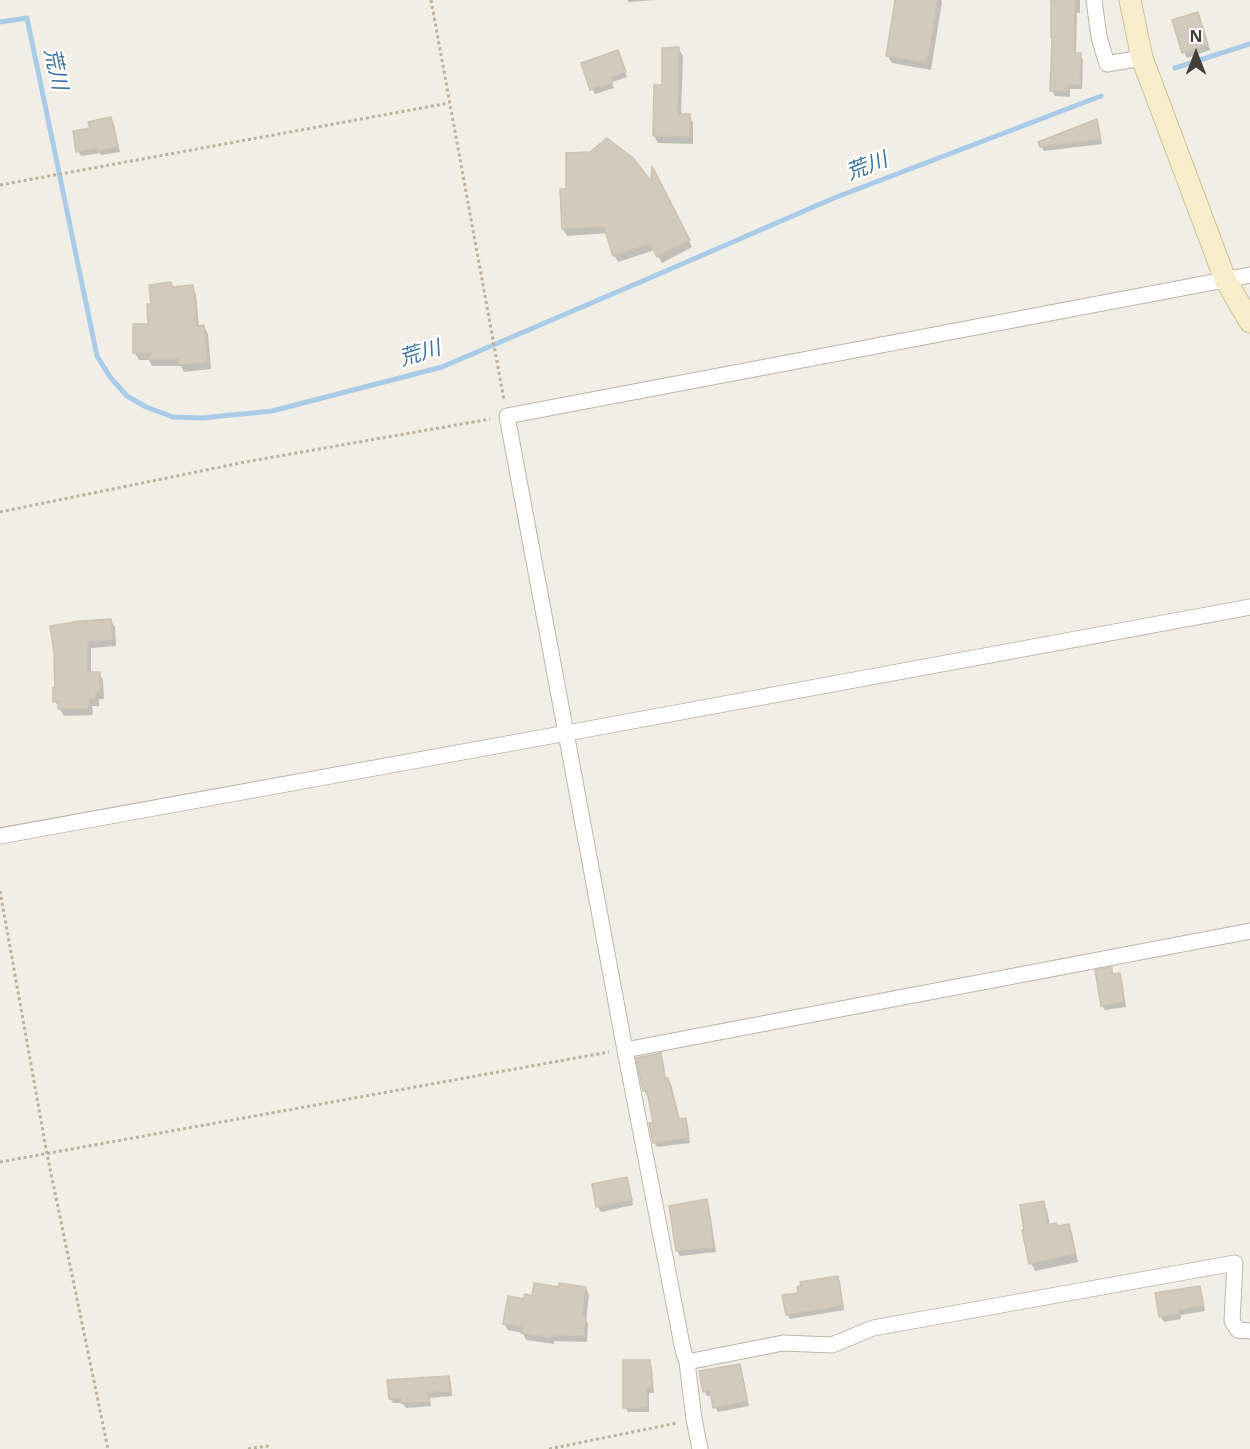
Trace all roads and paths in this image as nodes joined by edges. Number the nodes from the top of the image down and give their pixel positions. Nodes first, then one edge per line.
1 (431, 0) edge
2 (1094, 0) edge
3 (1130, 0) edge
4 (1142, 58) junction
5 (449, 103) junction
6 (0, 185) edge
7 (1250, 275) edge
8 (1225, 279) junction
9 (1250, 322) edge
10 (507, 416) junction
11 (0, 512) edge
12 (1250, 607) edge
13 (567, 733) junction
14 (0, 836) edge
15 (0, 891) edge
16 (1250, 931) edge
17 (625, 1050) junction
18 (47, 1154) junction
19 (0, 1162) edge
20 (1250, 1331) edge
21 (687, 1362) junction
22 (694, 1419) junction
23 (108, 1449) edge
24 (248, 1449) edge
25 (271, 1449) edge
26 (549, 1449) edge
27 (700, 1449) edge

1 - 5 path
2 - 4 street
3 - 4 street
4 - 8 street
5 - 6 path
5 - 10 path
7 - 8 street
8 - 9 street
8 - 10 street
10 - 11 path
10 - 13 street
12 - 13 street
13 - 14 street
13 - 17 street
15 - 18 path
16 - 17 street
17 - 18 path
17 - 21 street
18 - 19 path
18 - 23 path
20 - 21 street
21 - 22 street
22 - 26 path
22 - 27 street
24 - 25 path

